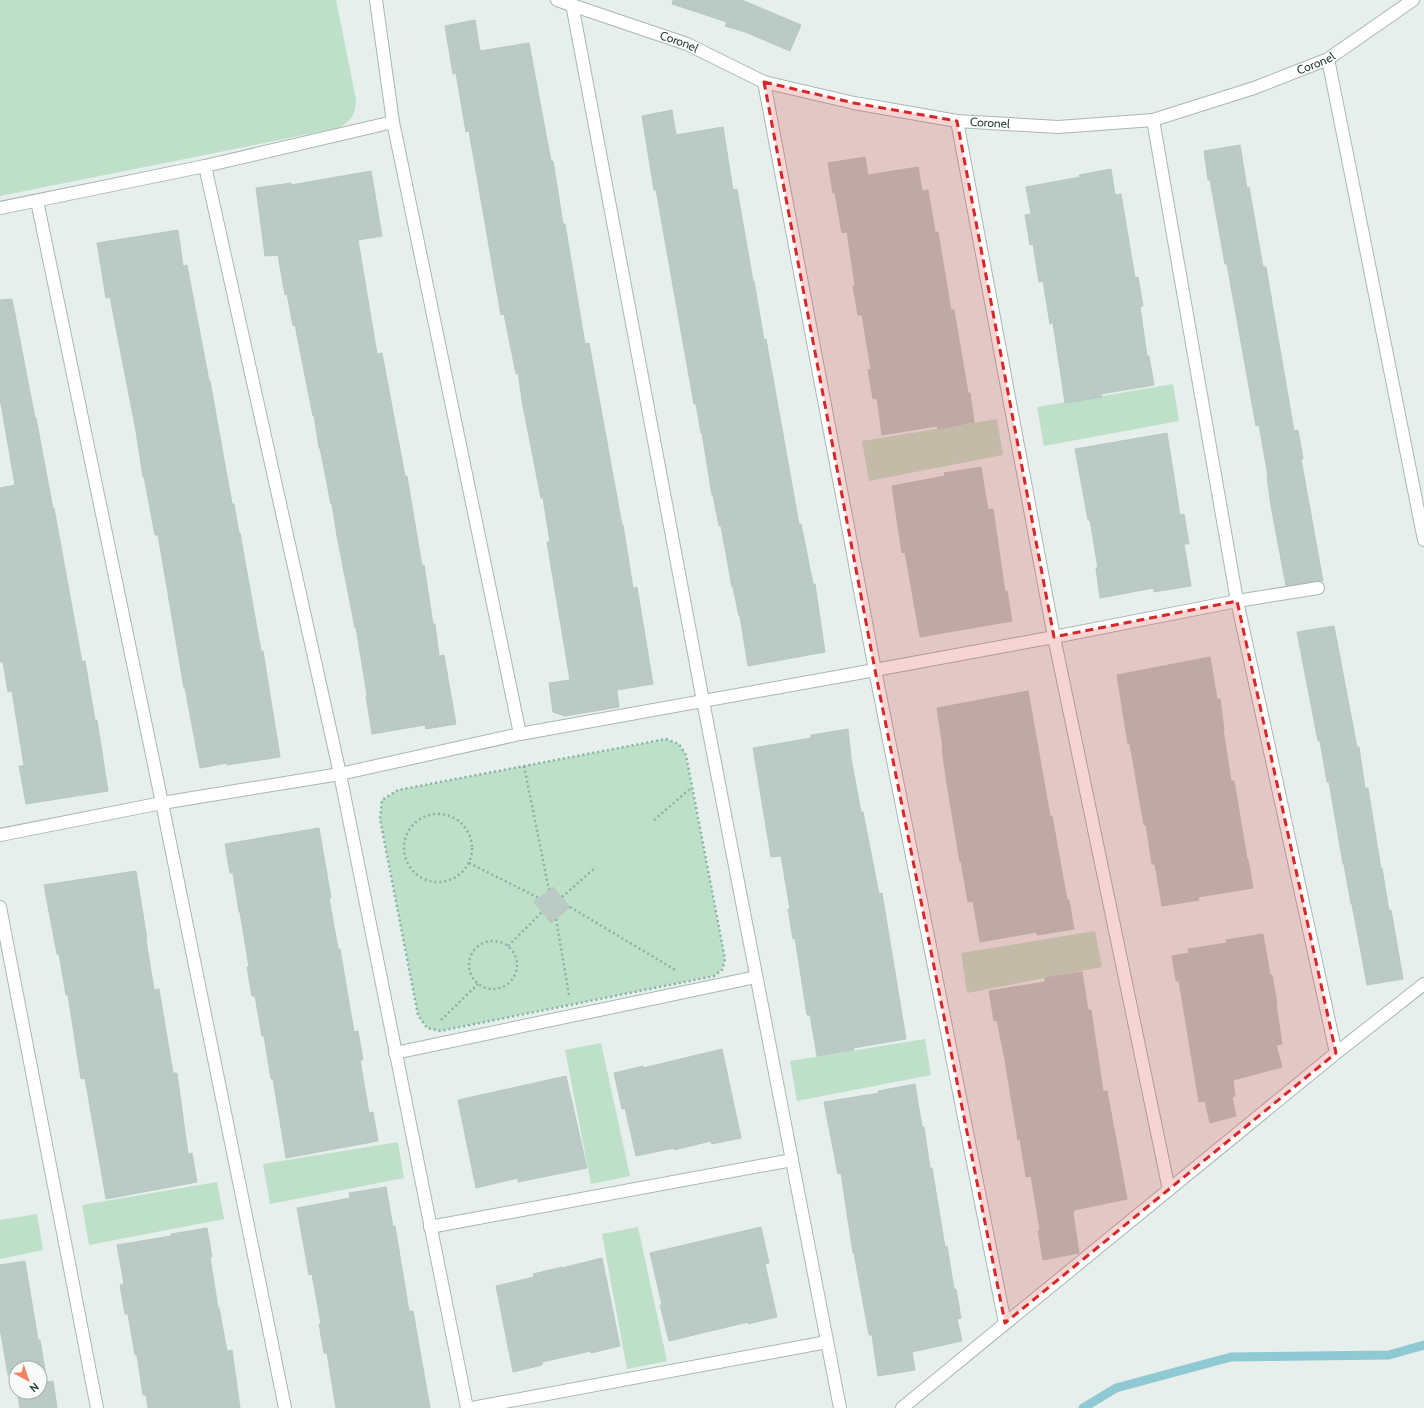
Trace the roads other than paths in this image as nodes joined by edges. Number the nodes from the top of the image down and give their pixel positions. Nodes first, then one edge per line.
1 (376, 0) edge
2 (557, 0) edge
3 (1412, 0) edge
4 (572, 4) junction
5 (1328, 59) junction
6 (764, 82) junction
7 (1153, 120) junction
8 (958, 121) junction
9 (393, 122) junction
10 (205, 166) junction
11 (37, 201) junction
12 (0, 208) edge
13 (1424, 540) edge
14 (1318, 588) dead end
15 (1237, 601) junction
16 (1054, 637) junction
17 (875, 670) junction
18 (703, 701) junction
19 (520, 734) junction
20 (340, 774) junction
21 (162, 803) junction
22 (0, 835) edge
23 (0, 907) edge
24 (756, 977) junction
25 (1424, 984) edge
26 (395, 1053) junction
27 (1336, 1053) junction
28 (792, 1160) junction
29 (1169, 1190) junction
30 (430, 1227) junction
31 (1005, 1323) junction
32 (827, 1342) junction
33 (97, 1408) edge
34 (285, 1408) edge
35 (467, 1408) edge
36 (472, 1408) edge
37 (840, 1408) edge
38 (902, 1408) edge

1 - 9 street
2 - 4 street, Coronel
3 - 5 street, Coronel
4 - 6 street, Coronel
4 - 18 street
5 - 7 street, Coronel
5 - 13 street
6 - 8 street, Coronel
6 - 17 street
7 - 8 street, Coronel
7 - 15 street
8 - 16 street
9 - 10 street
9 - 19 street
10 - 11 street
10 - 20 street
11 - 12 street
11 - 21 street
14 - 15 street
15 - 16 street
15 - 27 street
16 - 17 street
16 - 29 street
17 - 18 street
17 - 31 street
18 - 19 street
18 - 24 street
19 - 20 street
20 - 21 street
20 - 26 street
21 - 22 street
21 - 34 street
23 - 33 street
24 - 26 street
24 - 28 street
25 - 27 street
26 - 30 street
27 - 29 street
28 - 30 street
28 - 32 street
29 - 31 street
30 - 35 street
31 - 38 street
32 - 36 street
32 - 37 street

